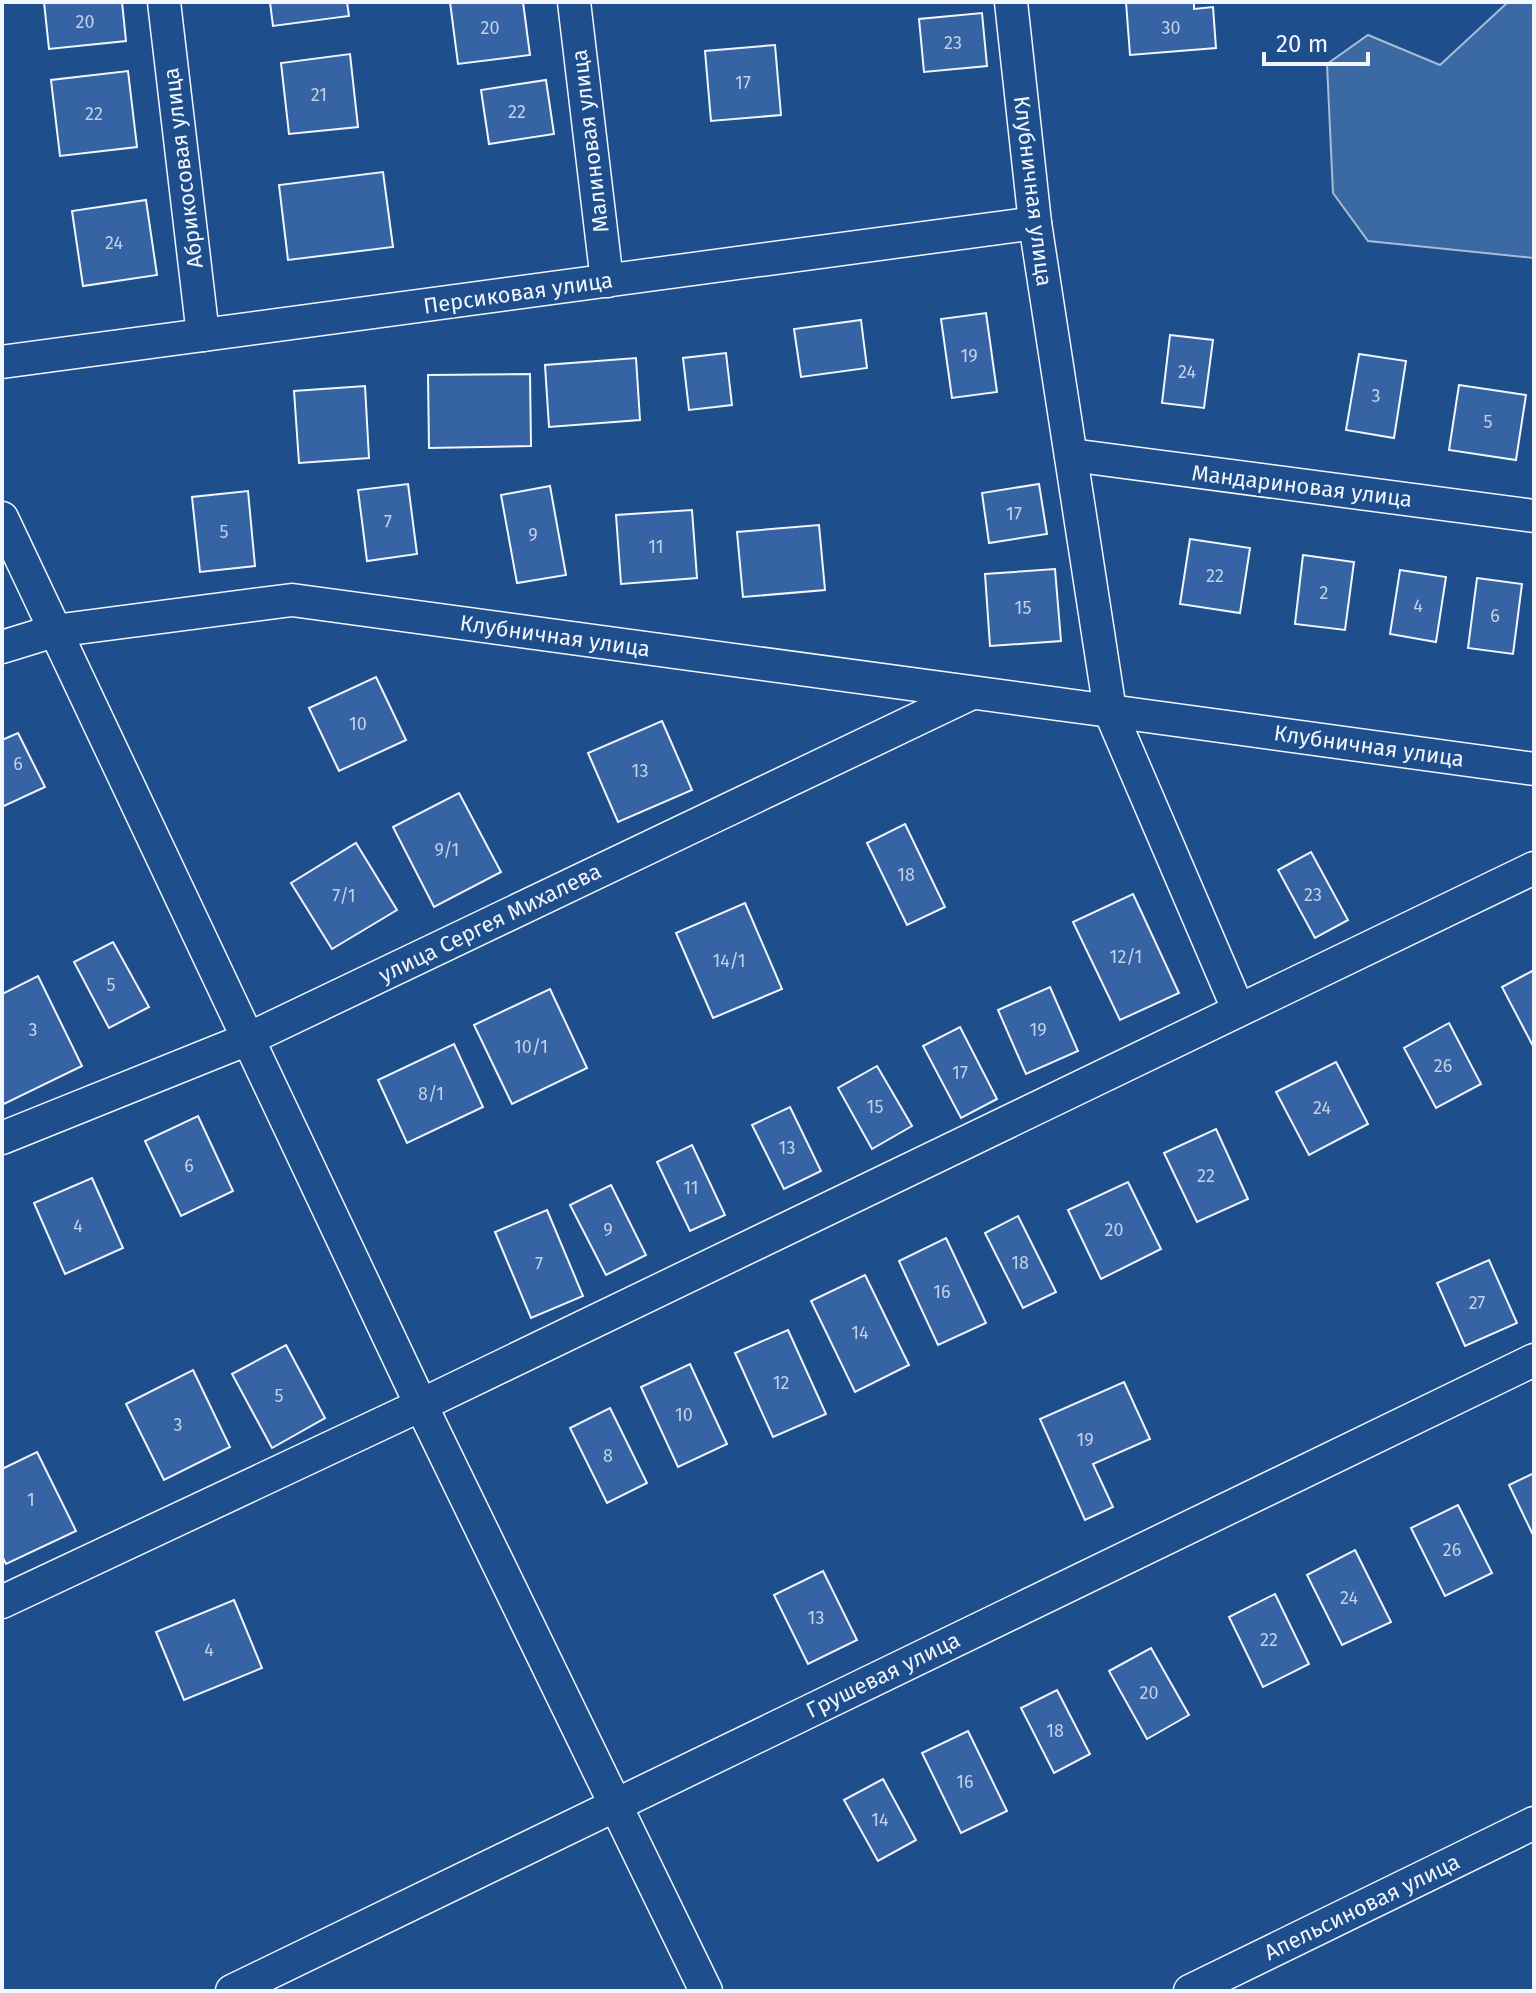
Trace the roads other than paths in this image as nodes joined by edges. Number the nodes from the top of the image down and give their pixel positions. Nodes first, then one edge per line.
1 (164, 2) edge
2 (574, 2) edge
3 (1011, 2) edge
4 (1035, 223) junction
5 (607, 281) junction
6 (203, 335) junction
7 (2, 362) edge
8 (1071, 455) junction
9 (1534, 516) edge
10 (2, 518) edge
11 (54, 631) junction
12 (2, 647) edge
13 (972, 693) junction
14 (1110, 711) junction
15 (1534, 769) edge
16 (1534, 868) edge
17 (1238, 1009) junction
18 (248, 1039) junction
19 (2, 1138) edge
20 (1534, 1360) edge
21 (421, 1405) junction
22 (2, 1602) edge
23 (616, 1805) junction
24 (1534, 1823) edge
25 (232, 1991) edge
26 (706, 1991) edge
27 (1190, 1991) edge

1 - 6 street, Абрикосовая улица
2 - 5 street, Малиновая улица
3 - 4 street, Клубничная улица
4 - 5 street, Персиковая улица
4 - 8 street, Клубничная улица
5 - 6 street, Персиковая улица
6 - 7 street, Персиковая улица
8 - 9 street, Мандариновая улица
8 - 14 street, Клубничная улица
10 - 11 street
11 - 12 street, Клубничная улица
11 - 13 street, Клубничная улица
11 - 18 street
13 - 14 street, Клубничная улица
13 - 18 street, улица Сергея Михалева
14 - 15 street, Клубничная улица
14 - 17 street
16 - 17 street
17 - 21 street
18 - 19 street, улица Сергея Михалева
18 - 21 street
20 - 23 street, Грушевая улица
21 - 22 street
21 - 23 street
23 - 25 street, Грушевая улица
23 - 26 street
24 - 27 street, Апельсиновая улица

